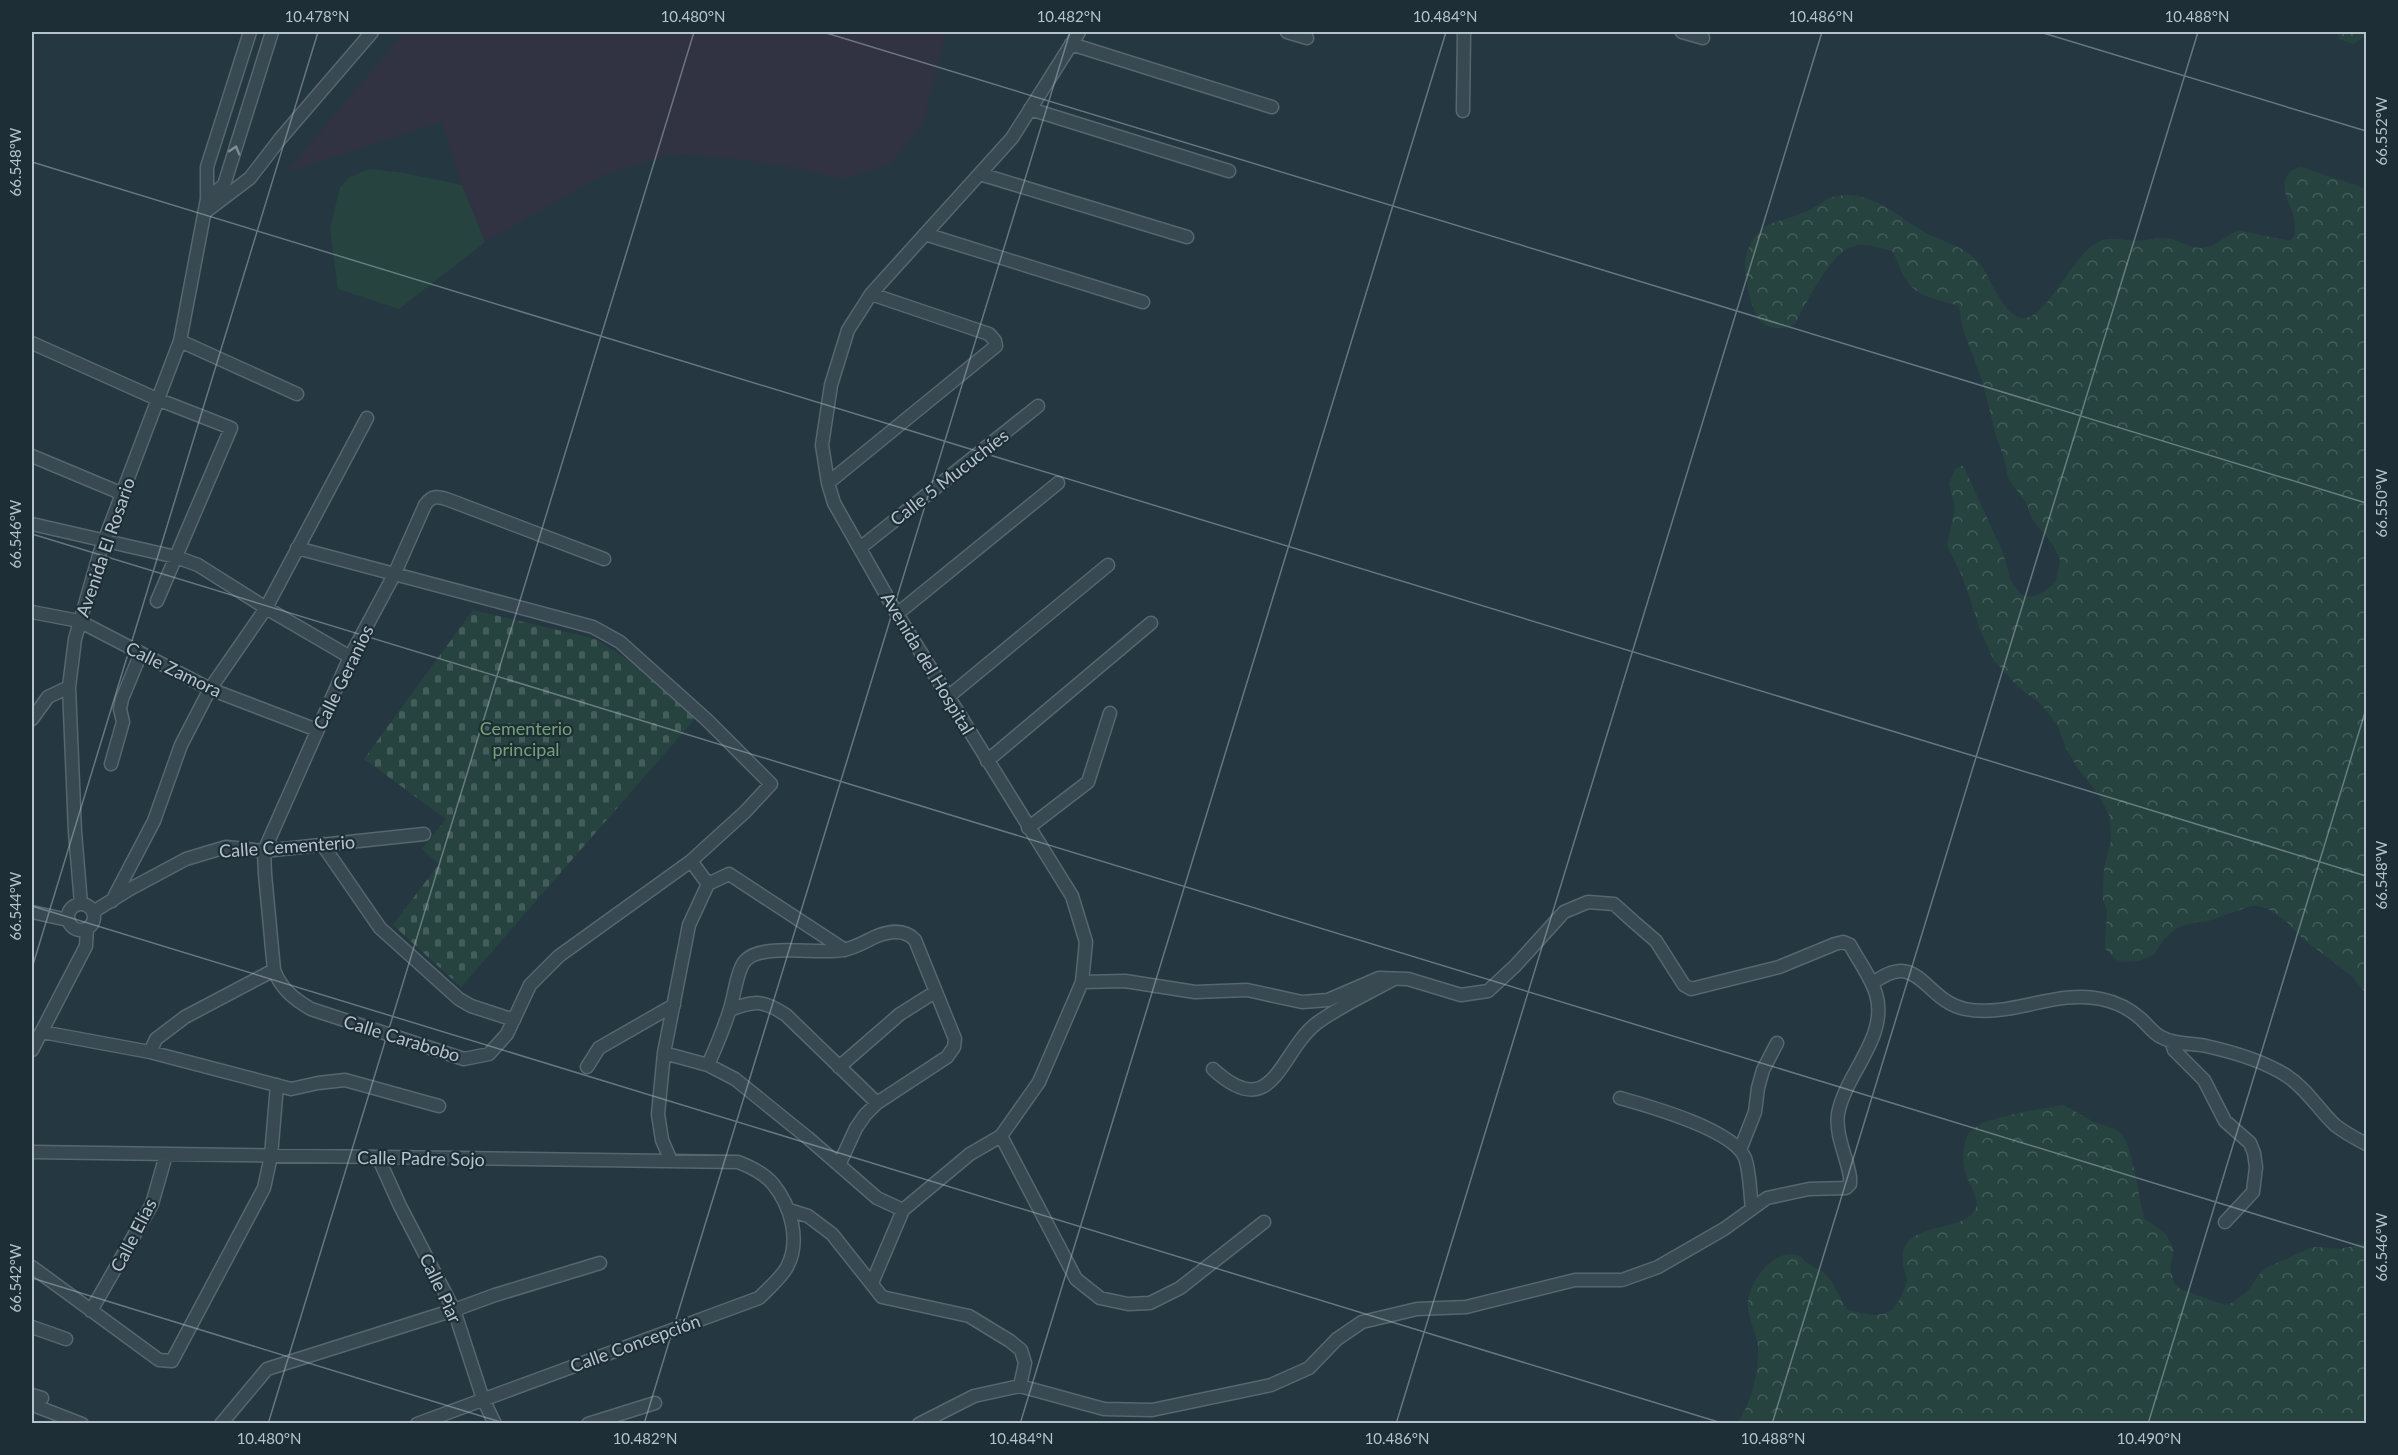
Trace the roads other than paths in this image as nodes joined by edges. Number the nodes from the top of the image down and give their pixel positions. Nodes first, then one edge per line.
1 (250, 32) edge
2 (272, 32) edge
3 (372, 32) edge
4 (1079, 32) edge
5 (1287, 32) edge
6 (1464, 32) edge
7 (1682, 32) edge
8 (1307, 38) dead end
9 (1702, 38) dead end
10 (1071, 44) junction
11 (1272, 107) dead end
12 (1030, 109) junction
13 (1463, 111) dead end
14 (1229, 171) dead end
15 (980, 174) junction
16 (207, 199) junction
17 (204, 213) junction
18 (925, 234) junction
19 (1186, 237) dead end
20 (871, 294) junction
21 (1143, 302) dead end
22 (180, 341) junction
23 (32, 343) edge
24 (297, 394) dead end
25 (157, 399) junction
26 (1038, 406) dead end
27 (366, 418) dead end
28 (32, 456) edge
29 (828, 483) junction
30 (1058, 483) dead end
31 (123, 494) junction
32 (32, 524) edge
33 (105, 541) junction
34 (297, 548) junction
35 (860, 548) junction
36 (176, 557) junction
37 (604, 559) dead end
38 (1108, 565) dead end
39 (394, 575) junction
40 (158, 601) dead end
41 (266, 608) junction
42 (32, 612) edge
43 (897, 614) junction
44 (79, 621) junction
45 (1151, 623) dead end
46 (141, 653) junction
47 (350, 657) junction
48 (69, 687) junction
49 (210, 689) junction
50 (948, 697) junction
51 (1110, 713) dead end
52 (32, 719) edge
53 (316, 730) junction
54 (987, 760) junction
55 (111, 764) dead end
56 (1028, 828) junction
57 (424, 834) dead end
58 (322, 844) junction
59 (264, 851) junction
60 (691, 861) junction
61 (708, 884) junction
62 (112, 901) junction
63 (81, 904) junction
64 (32, 912) edge
65 (93, 912) junction
66 (68, 920) junction
67 (87, 928) junction
68 (845, 950) junction
69 (274, 970) junction
70 (1395, 978) junction
71 (1082, 982) junction
72 (1872, 984) junction
73 (935, 992) junction
74 (675, 1005) junction
75 (730, 1010) junction
76 (514, 1020) junction
77 (42, 1032) junction
78 (2171, 1041) junction
79 (1777, 1043) dead end
80 (32, 1050) edge
81 (150, 1052) junction
82 (664, 1053) junction
83 (708, 1065) junction
84 (839, 1066) junction
85 (587, 1067) dead end
86 (1213, 1069) dead end
87 (276, 1085) junction
88 (1620, 1098) dead end
89 (877, 1103) junction
90 (439, 1106) dead end
91 (1001, 1136) junction
92 (2367, 1144) edge
93 (1740, 1150) junction
94 (32, 1152) edge
95 (166, 1155) junction
96 (271, 1156) junction
97 (378, 1157) junction
98 (671, 1161) junction
99 (838, 1165) junction
100 (1752, 1209) junction
101 (789, 1210) junction
102 (903, 1210) junction
103 (1264, 1222) dead end
104 (2225, 1222) dead end
105 (600, 1263) dead end
106 (32, 1267) edge
107 (872, 1284) junction
108 (454, 1310) junction
109 (91, 1311) junction
110 (32, 1327) edge
111 (66, 1339) dead end
112 (1020, 1386) junction
113 (483, 1399) junction
114 (37, 1400) edge
115 (655, 1403) dead end
116 (82, 1424) edge
117 (221, 1424) edge
118 (417, 1424) edge
119 (495, 1424) edge
120 (588, 1424) edge
121 (919, 1424) edge

1 - 16 street, Avenida El Rosario
16 -> 2 street, Avenida El Rosario
3 - 17 street
4 - 10 street, Avenida del Hospital
5 - 8 street
6 - 13 street
7 - 9 street
10 - 11 street
10 - 12 street, Avenida del Hospital
12 - 14 street
12 - 15 street, Avenida del Hospital
15 - 18 street, Avenida del Hospital
15 - 19 street
16 - 17 street, Avenida El Rosario
17 - 22 street, Avenida El Rosario
18 - 20 street, Avenida del Hospital
18 - 21 street
20 - 29 street, Avenida del Hospital
20 - 29 street
22 - 24 street
22 - 25 street, Avenida El Rosario
23 - 25 street
25 - 31 street, Avenida El Rosario
25 - 36 street
26 - 35 street, Calle 5 Mucuchíes
27 - 34 street
28 - 31 street
29 - 35 street, Avenida del Hospital
30 - 43 street
31 - 33 street, Avenida El Rosario
32 - 33 street
33 - 36 street
33 - 44 street, Avenida El Rosario
34 - 39 street
34 - 41 street
35 - 43 street, Avenida del Hospital
36 - 40 street
36 - 41 street
37 - 39 street, Calle Geranios
38 - 50 street
39 - 47 street, Calle Geranios
39 - 60 street, Calle Carabobo
41 - 47 street
41 - 49 street
42 - 44 street, Calle Zamora
43 - 50 street, Avenida del Hospital
44 - 46 street, Calle Zamora
44 - 48 street, Avenida El Rosario
45 - 54 street
46 - 49 street, Calle Zamora
46 - 55 street
47 - 53 street, Calle Geranios
48 - 52 street
48 - 63 street, Avenida El Rosario
49 - 53 street, Calle Zamora
49 - 62 street
50 - 54 street, Avenida del Hospital
51 - 56 street
53 - 59 street, Calle Geranios
54 - 56 street, Avenida del Hospital
56 - 71 street, Avenida del Hospital
57 - 58 street, Calle Cementerio
58 - 59 street, Calle Cementerio
58 - 76 street
59 - 62 street, Calle Cementerio
59 - 69 street, Calle Carabobo
60 - 61 street
60 - 76 street, Calle Carabobo
61 - 68 street
61 - 74 street
62 - 65 street, Calle Cementerio
63 - 65 street
63 - 66 street
64 - 66 street
65 - 67 street
66 - 67 street
67 - 77 street
68 - 73 street
68 - 75 street
69 - 76 street, Calle Carabobo
69 - 81 street
70 - 71 street
70 - 72 street
70 - 86 street
71 - 91 street, Avenida del Hospital
72 - 78 street
72 - 100 street
73 - 84 street
73 - 89 street
74 - 82 street
74 - 85 street
75 - 83 street
75 - 84 street
77 - 80 street
77 - 81 street
78 - 92 street
78 - 104 street
79 - 93 street
81 - 87 street
82 - 83 street
82 - 98 street
83 - 99 street
84 - 89 street
87 - 90 street
87 - 96 street
88 - 93 street
89 - 99 street
91 - 102 street, Avenida del Hospital
91 - 103 street
93 - 100 street
94 - 95 street, Calle Padre Sojo
95 - 96 street, Calle Padre Sojo
95 - 109 street, Calle Elías
96 - 97 street, Calle Padre Sojo
96 - 109 street
97 - 98 street, Calle Padre Sojo
97 - 108 street, Calle Piar
98 - 101 street, Calle Padre Sojo
99 - 102 street
100 - 112 street
101 - 107 street
101 - 113 street, Calle Concepción
102 - 107 street, Avenida del Hospital
105 - 108 street
106 - 109 street
107 - 112 street
108 - 113 street, Calle Piar
108 - 117 street
110 - 111 street
112 - 121 street
113 - 118 street, Calle Concepción
113 - 119 street, Calle Piar
114 - 116 street
115 - 120 street

